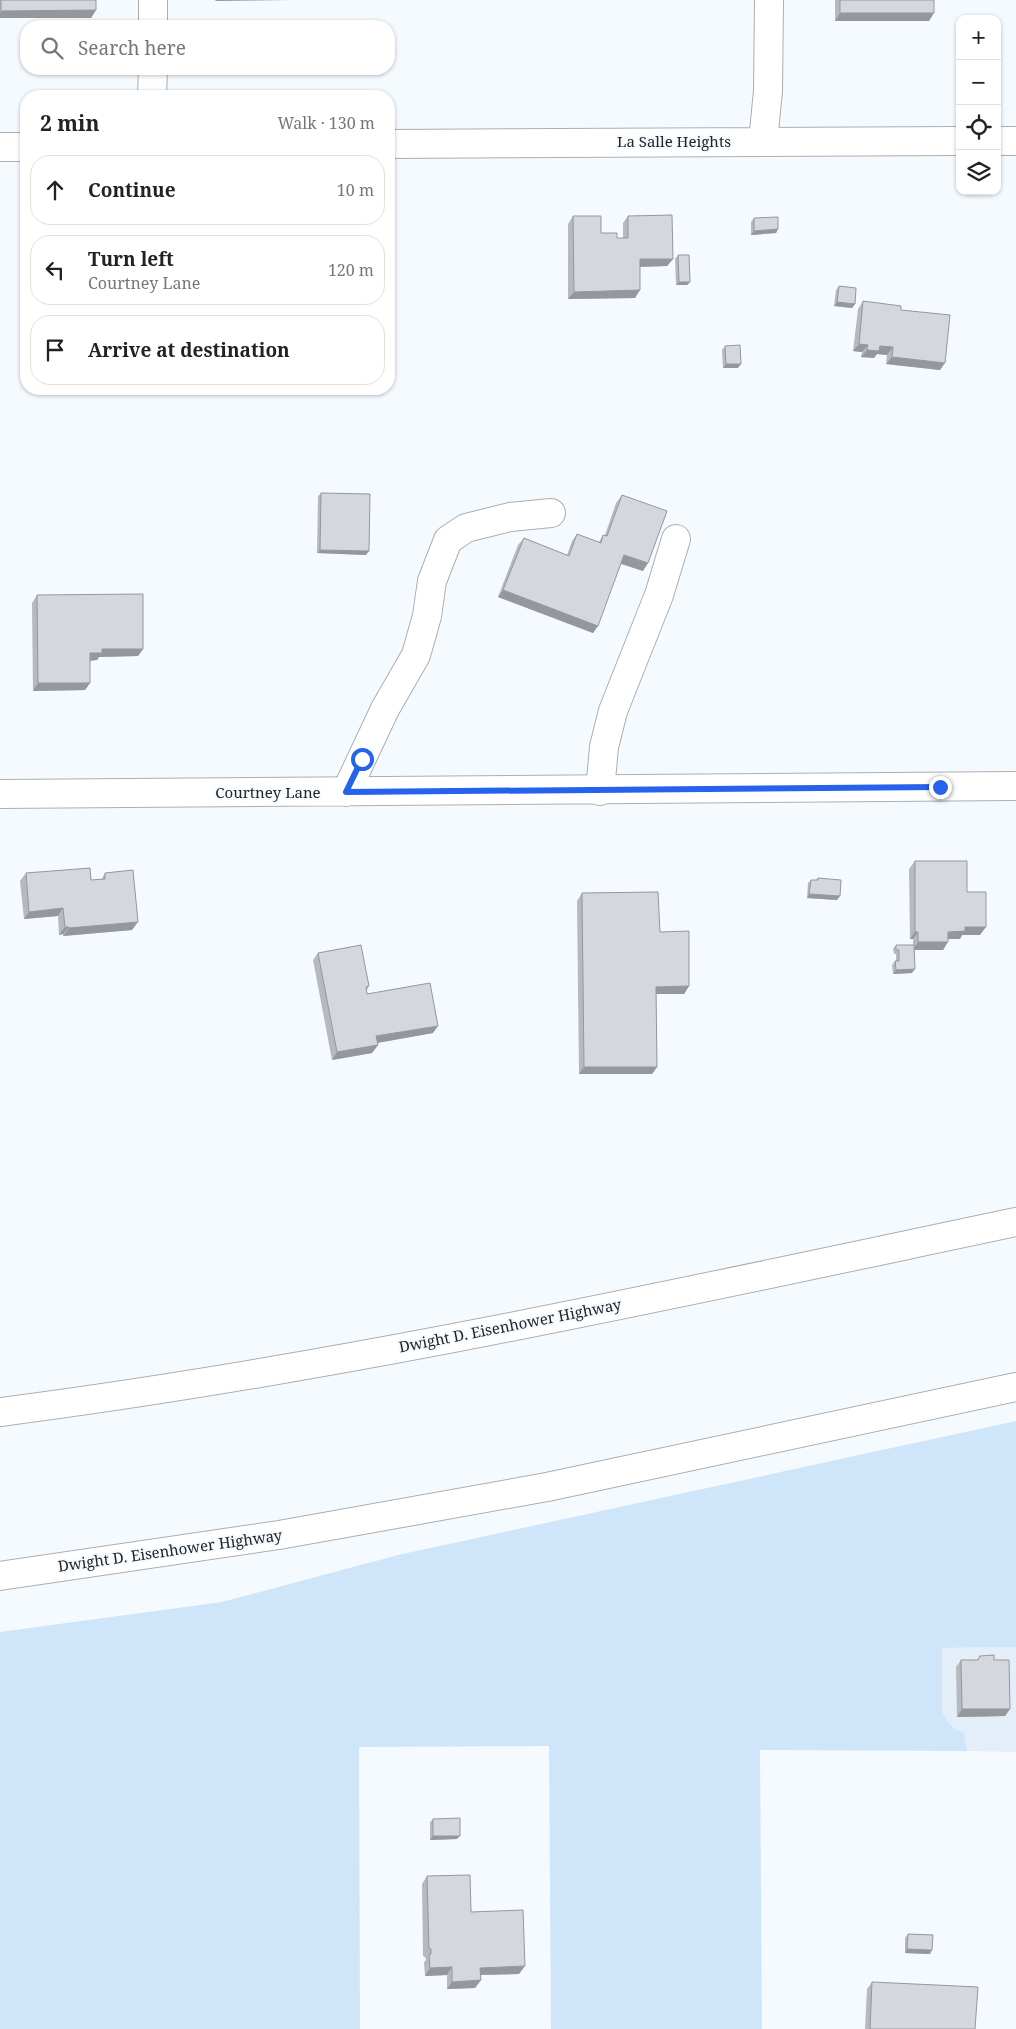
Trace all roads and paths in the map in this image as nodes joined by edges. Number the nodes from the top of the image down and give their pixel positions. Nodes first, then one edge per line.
1 (153, 0) edge
2 (769, 0) edge
3 (153, 20) edge
4 (152, 75) edge
5 (152, 90) edge
6 (956, 141) edge
7 (1001, 141) edge
8 (1016, 141) edge
9 (763, 142) junction
10 (395, 144) edge
11 (0, 147) edge
12 (20, 147) edge
13 (551, 513) dead end
14 (676, 539) dead end
15 (1016, 786) edge
16 (600, 791) junction
17 (346, 792) junction
18 (0, 794) edge
19 (1016, 1222) edge
20 (1016, 1387) edge
21 (0, 1412) edge
22 (0, 1576) edge

1 - 3 main road
2 - 9 main road
4 - 5 main road
6 - 9 main road, La Salle Heights
7 - 8 main road
9 - 10 main road, La Salle Heights
11 - 12 main road
13 - 17 main road
14 - 16 main road
15 - 16 main road, Courtney Lane
16 - 17 main road, Courtney Lane
17 - 18 main road, Courtney Lane
19 - 21 main road, Dwight D. Eisenhower Highway
20 - 22 main road, Dwight D. Eisenhower Highway

